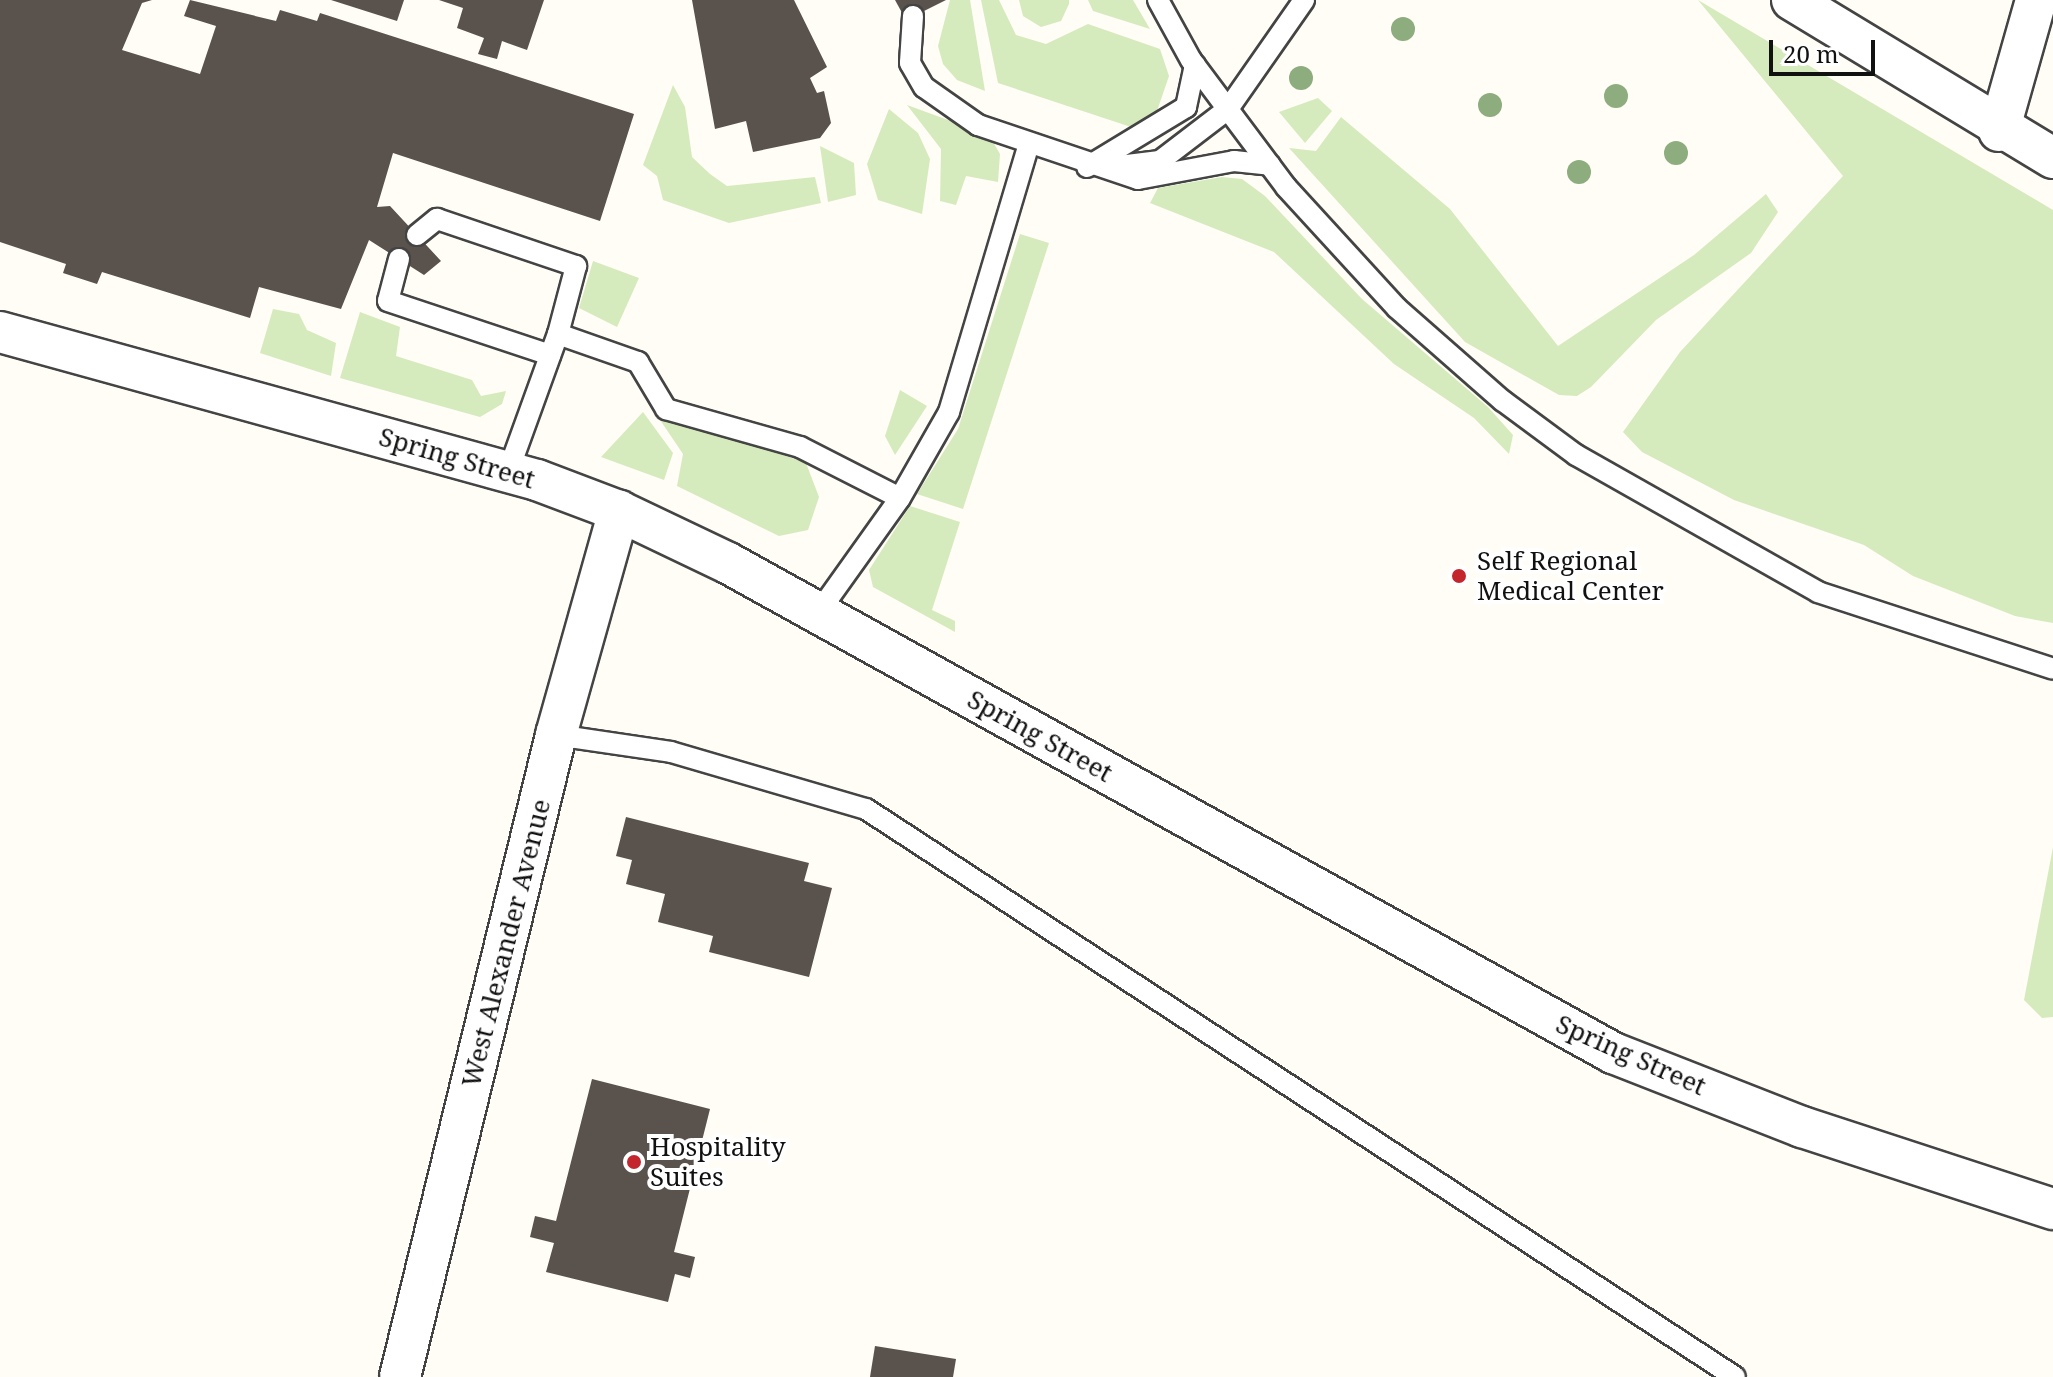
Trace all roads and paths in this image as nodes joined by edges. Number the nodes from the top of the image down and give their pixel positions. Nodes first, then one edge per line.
1 (1158, 0) edge
2 (1304, 0) edge
3 (1792, 0) edge
4 (2036, 0) edge
5 (913, 16) dead end
6 (1195, 65) junction
7 (1228, 109) junction
8 (1999, 131) junction
9 (1029, 144) junction
10 (2053, 158) edge
11 (1270, 165) junction
12 (1087, 167) junction
13 (1115, 170) junction
14 (417, 235) dead end
15 (399, 259) dead end
16 (0, 332) edge
17 (558, 334) junction
18 (550, 355) junction
19 (508, 472) junction
20 (900, 498) junction
21 (619, 511) junction
22 (818, 613) junction
23 (2052, 671) edge
24 (556, 735) junction
25 (2053, 1209) edge
26 (400, 1377) edge
27 (1735, 1377) edge

1 - 6 lane
2 - 7 lane
3 - 8 street
4 - 8 street
5 - 9 lane
6 - 7 lane
6 - 12 lane
7 - 11 lane
7 - 13 lane
8 - 10 street
9 - 12 lane
9 - 20 lane
11 - 13 lane
11 - 23 lane
12 - 13 lane
14 - 17 lane
15 - 18 lane
16 - 19 street, Spring Street
17 - 18 lane
17 - 20 lane
18 - 19 lane
19 - 21 street, Spring Street
20 - 22 lane
21 - 22 street, Spring Street
21 - 24 street, West Alexander Avenue
22 - 25 street, Spring Street
24 - 26 street, West Alexander Avenue
24 - 27 lane

